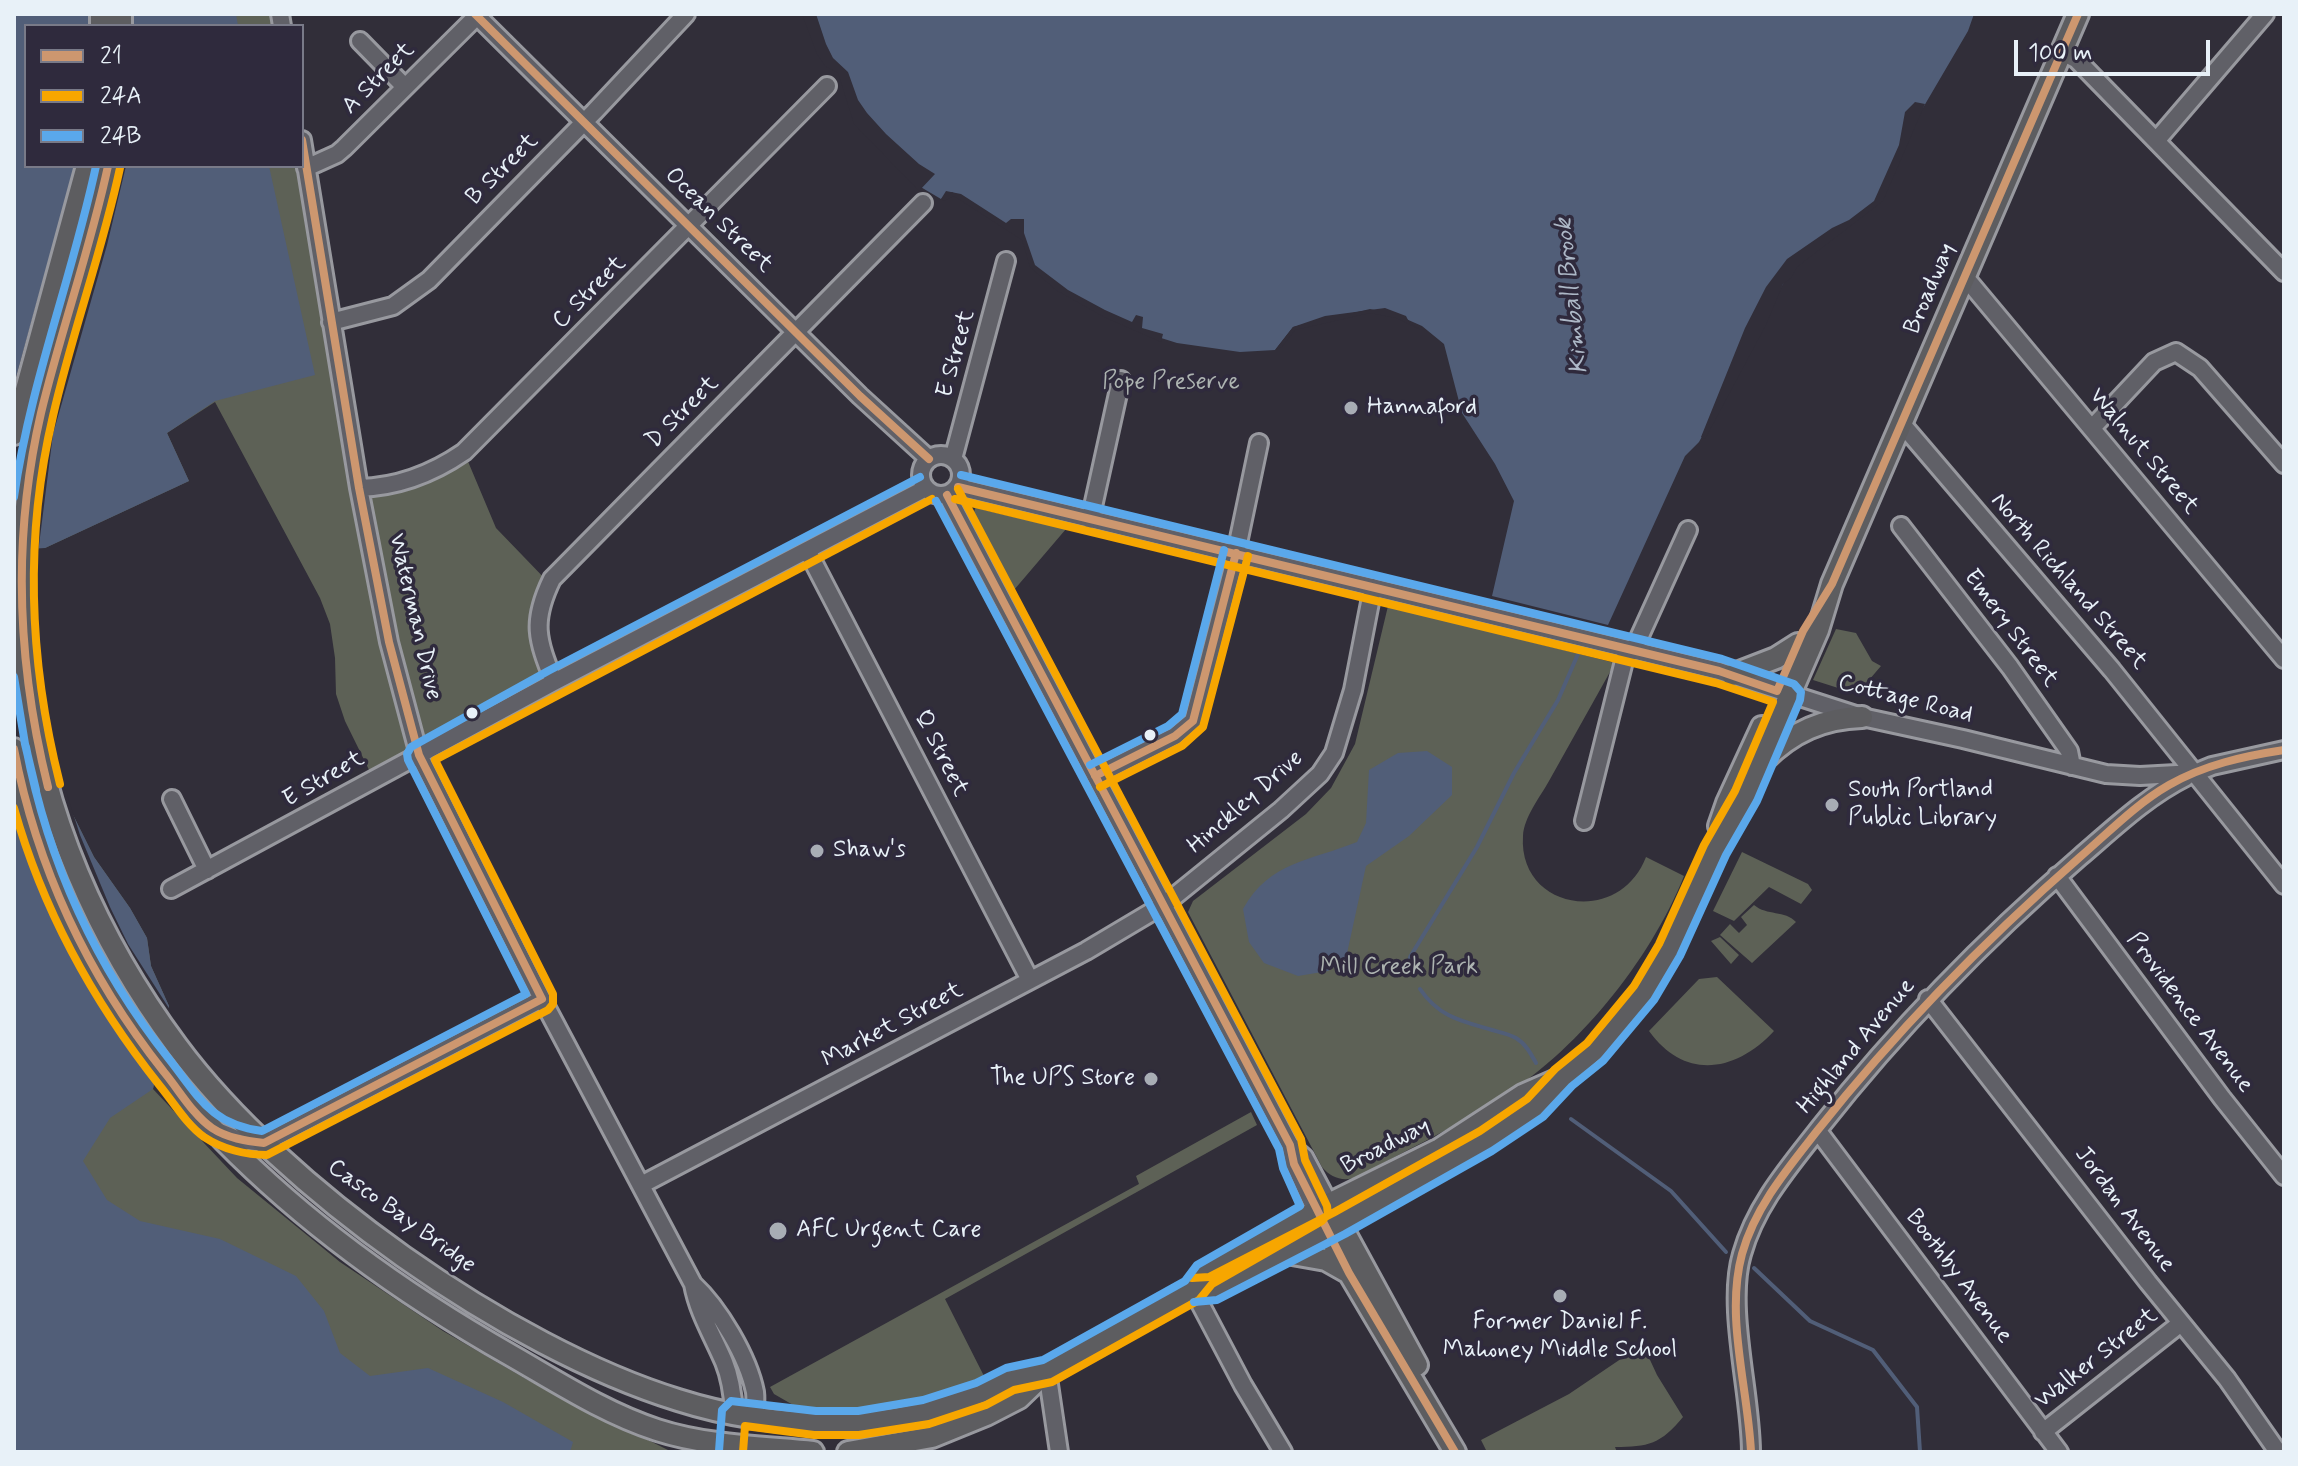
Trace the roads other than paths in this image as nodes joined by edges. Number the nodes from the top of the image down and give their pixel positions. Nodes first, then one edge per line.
1 (686, 14) edge
2 (2078, 14) edge
3 (2265, 14) edge
4 (477, 15) edge
5 (360, 41) dead end
6 (2062, 52) junction
7 (827, 86) dead end
8 (405, 87) junction
9 (584, 123) junction
10 (2156, 141) junction
11 (304, 154) edge
12 (86, 168) edge
13 (108, 168) edge
14 (306, 168) junction
15 (923, 203) dead end
16 (691, 225) junction
17 (1006, 261) dead end
18 (2284, 272) edge
19 (1965, 277) junction
20 (331, 322) junction
21 (797, 333) junction
22 (1121, 380) dead end
23 (1902, 424) junction
24 (2092, 428) junction
25 (14, 434) edge
26 (1259, 443) dead end
27 (929, 459) junction
28 (953, 459) junction
29 (2284, 464) edge
30 (359, 488) junction
31 (926, 488) junction
32 (953, 491) junction
33 (1090, 520) junction
34 (1901, 526) dead end
35 (1688, 530) dead end
36 (807, 550) junction
37 (1236, 553) junction
38 (1832, 584) junction
39 (1373, 587) junction
40 (1798, 644) junction
41 (1630, 650) junction
42 (2284, 659) edge
43 (1732, 675) junction
44 (554, 682) junction
45 (1783, 693) junction
46 (1862, 717) junction
47 (14, 749) edge
48 (2284, 750) edge
49 (419, 755) junction
50 (1761, 762) junction
51 (2072, 766) junction
52 (2195, 773) junction
53 (1095, 776) junction
54 (172, 799) dead end
55 (1584, 821) dead end
56 (1715, 850) junction
57 (207, 870) junction
58 (2057, 876) junction
59 (2284, 885) edge
60 (171, 889) dead end
61 (1165, 904) junction
62 (1030, 980) junction
63 (542, 999) junction
64 (1928, 999) junction
65 (1564, 1077) junction
66 (211, 1128) junction
67 (1818, 1131) junction
68 (264, 1143) junction
69 (2284, 1176) edge
70 (641, 1185) junction
71 (1323, 1208) junction
72 (1332, 1227) junction
73 (1281, 1252) junction
74 (1349, 1273) junction
75 (1193, 1290) junction
76 (2181, 1323) junction
77 (1047, 1371) junction
78 (1427, 1402) junction
79 (744, 1415) junction
80 (658, 1431) junction
81 (2043, 1432) junction
82 (732, 1448) edge
83 (753, 1449) edge
84 (687, 1452) edge
85 (813, 1452) edge
86 (848, 1452) edge
87 (1059, 1452) edge
88 (1282, 1452) edge
89 (1455, 1452) edge
90 (1751, 1452) edge
91 (2059, 1452) edge
92 (2278, 1452) edge

1 - 9 street, B Street
2 - 6 main road, Broadway
3 - 10 street
4 - 8 street, A Street
4 - 9 street, Ocean Street
5 - 8 street
6 - 10 street
6 - 19 main road, Broadway
7 - 16 street, C Street
8 - 14 street, A Street
9 - 16 street, Ocean Street
9 - 20 street, B Street
10 - 18 street
11 - 14 street, Waterman Drive
12 - 25 main road
13 - 68 main road, Casco Bay Bridge
14 - 20 street, Waterman Drive
15 - 21 street, D Street
16 - 21 street, Ocean Street
16 - 30 street, C Street
17 - 28 street, E Street
19 - 23 main road, Broadway
19 - 24 street, Walnut Street
20 - 30 street, Waterman Drive
21 - 27 street, Ocean Street
21 - 44 street, D Street
22 - 33 street
23 - 38 main road, Broadway
23 - 52 street, North Richland Street
24 - 29 street
24 - 42 street, Walnut Street
26 - 37 street
27 - 28 street
27 - 31 street
28 - 32 street
30 - 49 street, Waterman Drive
31 - 32 street
31 - 36 street, E Street
32 - 33 street, Cottage Road
32 - 53 street
33 - 37 street, Cottage Road
34 - 51 street, Emery Street
35 - 41 street
36 - 44 street, E Street
36 - 62 street, Q Street
37 - 39 street, Cottage Road
37 - 53 street
38 - 40 main road, Broadway
38 - 45 main road, Broadway
39 - 41 street, Cottage Road
39 - 61 street, Hinckley Drive
40 - 43 main road
40 - 45 main road, Broadway
41 - 43 street, Cottage Road
41 - 55 street
43 - 45 street, Cottage Road
44 - 49 street, E Street
45 - 46 street, Cottage Road
45 - 50 main road, Broadway
45 - 56 main road, Broadway
46 - 50 main road
46 - 51 street, Cottage Road
47 - 66 main road
48 - 52 street, Cottage Road
49 - 57 street, E Street
49 - 63 street, Waterman Drive
50 - 56 main road, Broadway
51 - 52 street, Cottage Road
52 - 58 street, Highland Avenue
52 - 59 street, North Richland Street
53 - 61 street
54 - 57 street
56 - 65 main road, Broadway
57 - 60 street, E Street
58 - 64 street, Highland Avenue
58 - 69 street, Providence Avenue
61 - 62 street, Market Street
61 - 71 street
62 - 70 street, Market Street
63 - 68 street
63 - 70 street, Waterman Drive
64 - 67 street, Highland Avenue
64 - 76 street, Jordan Avenue
65 - 71 main road, Broadway
65 - 72 main road, Broadway
66 - 68 street
66 - 80 main road
67 - 81 street, Boothby Avenue
67 - 90 street, Highland Avenue
68 - 79 main road, Casco Bay Bridge
70 - 79 street, Waterman Drive
71 - 72 main road
71 - 75 main road, Broadway
72 - 73 main road, Broadway
72 - 74 main road
72 - 78 main road
73 - 74 main road
73 - 75 main road, Broadway
74 - 78 main road
75 - 77 main road, Broadway
75 - 88 street
76 - 81 street, Walker Street
76 - 92 street, Jordan Avenue
77 - 79 main road, Broadway
77 - 86 main road, Broadway
77 - 87 street
78 - 89 main road
79 - 82 main road, Waterman Drive
79 - 83 main road, Waterman Drive
80 - 82 main road
80 - 84 main road
81 - 91 street, Boothby Avenue
82 - 83 main road
83 - 85 main road

